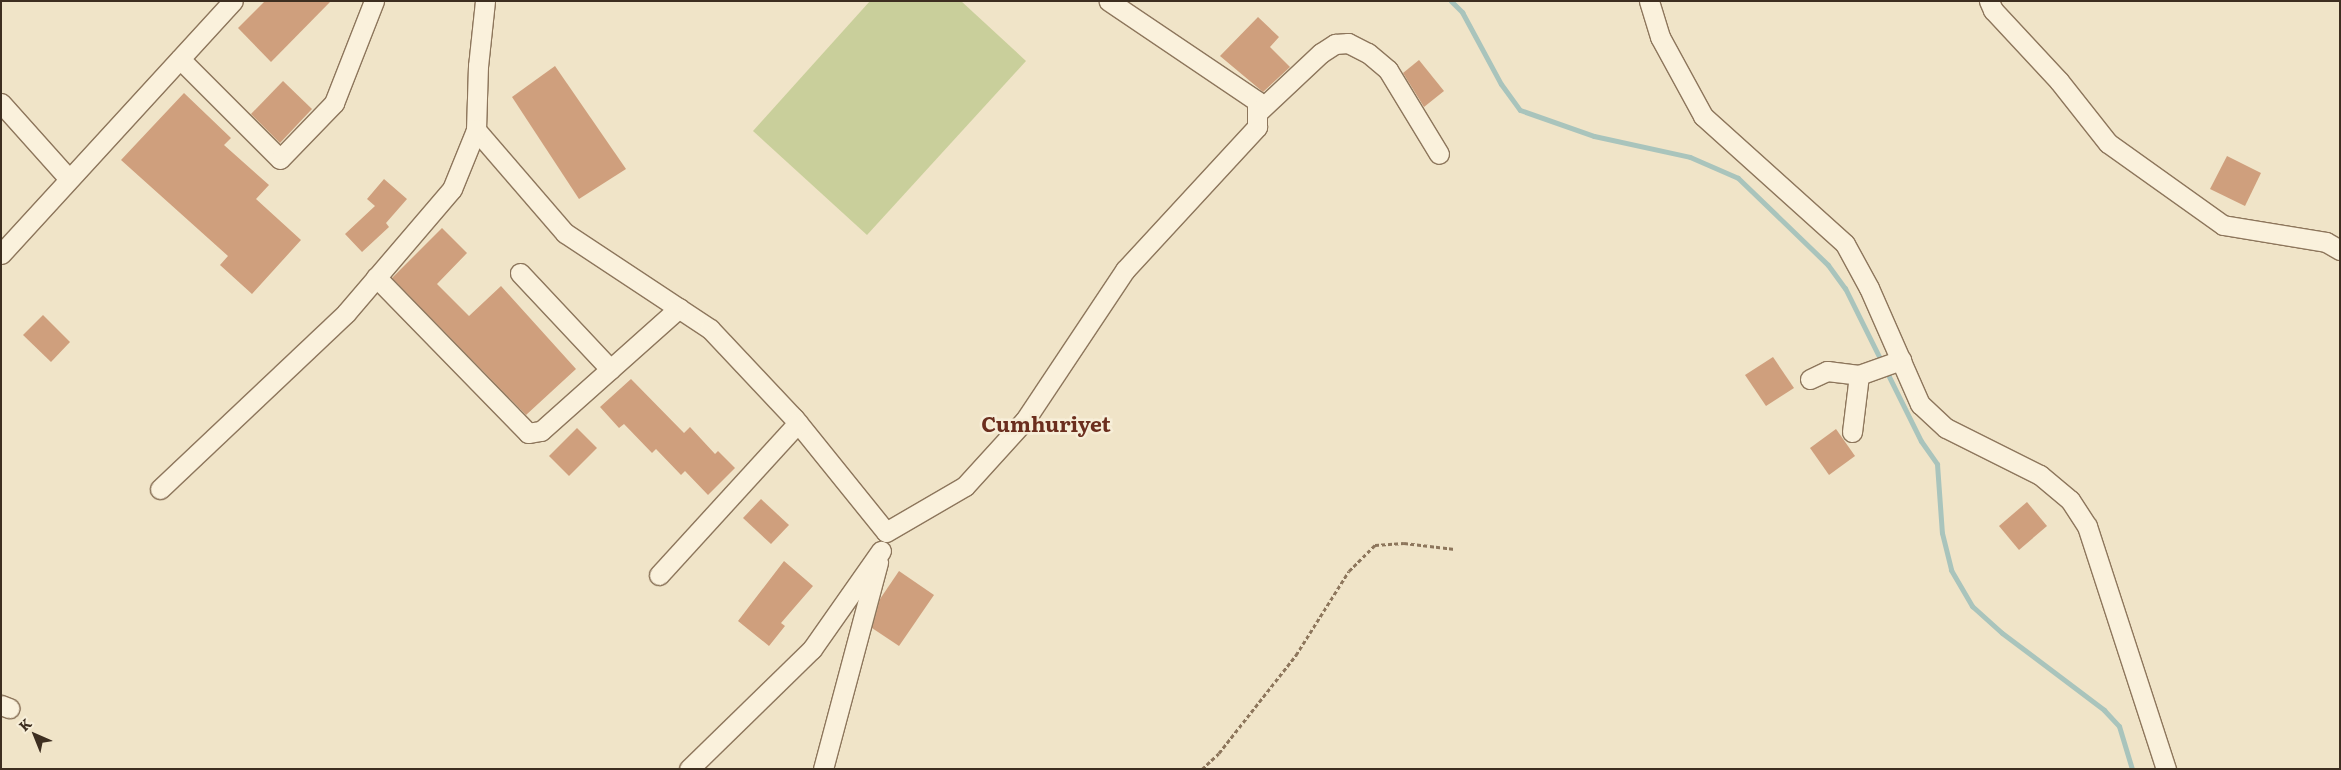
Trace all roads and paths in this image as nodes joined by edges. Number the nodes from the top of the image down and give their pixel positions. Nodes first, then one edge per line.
1 (374, 1) edge
2 (486, 1) edge
3 (1109, 1) edge
4 (1649, 1) edge
5 (1989, 1) edge
6 (227, 4) edge
7 (180, 59) junction
8 (1, 103) edge
9 (1257, 113) junction
10 (476, 130) junction
11 (1439, 154) dead end
12 (69, 179) junction
13 (2340, 250) edge
14 (1, 254) edge
15 (520, 273) dead end
16 (376, 277) junction
17 (678, 308) junction
18 (1901, 360) junction
19 (610, 369) junction
20 (1859, 375) junction
21 (1810, 379) dead end
22 (798, 423) junction
23 (1852, 432) dead end
24 (160, 490) dead end
25 (886, 532) junction
26 (1455, 549) dead end
27 (882, 551) junction
28 (659, 575) dead end
29 (689, 769) edge
30 (823, 769) edge
31 (1202, 769) edge
32 (2166, 769) edge

1 - 7 street
2 - 10 street
3 - 9 street
4 - 18 street
5 - 13 street
6 - 7 street
7 - 12 street
8 - 12 street
9 - 11 street
9 - 25 street
10 - 16 street
10 - 17 street
12 - 14 street
15 - 19 street
16 - 19 street
16 - 24 street
17 - 19 street
17 - 22 street
18 - 20 street
18 - 32 street
20 - 21 street
20 - 23 street
22 - 25 street
22 - 28 street
25 - 27 street
26 - 31 path
27 - 29 street
27 - 30 street

